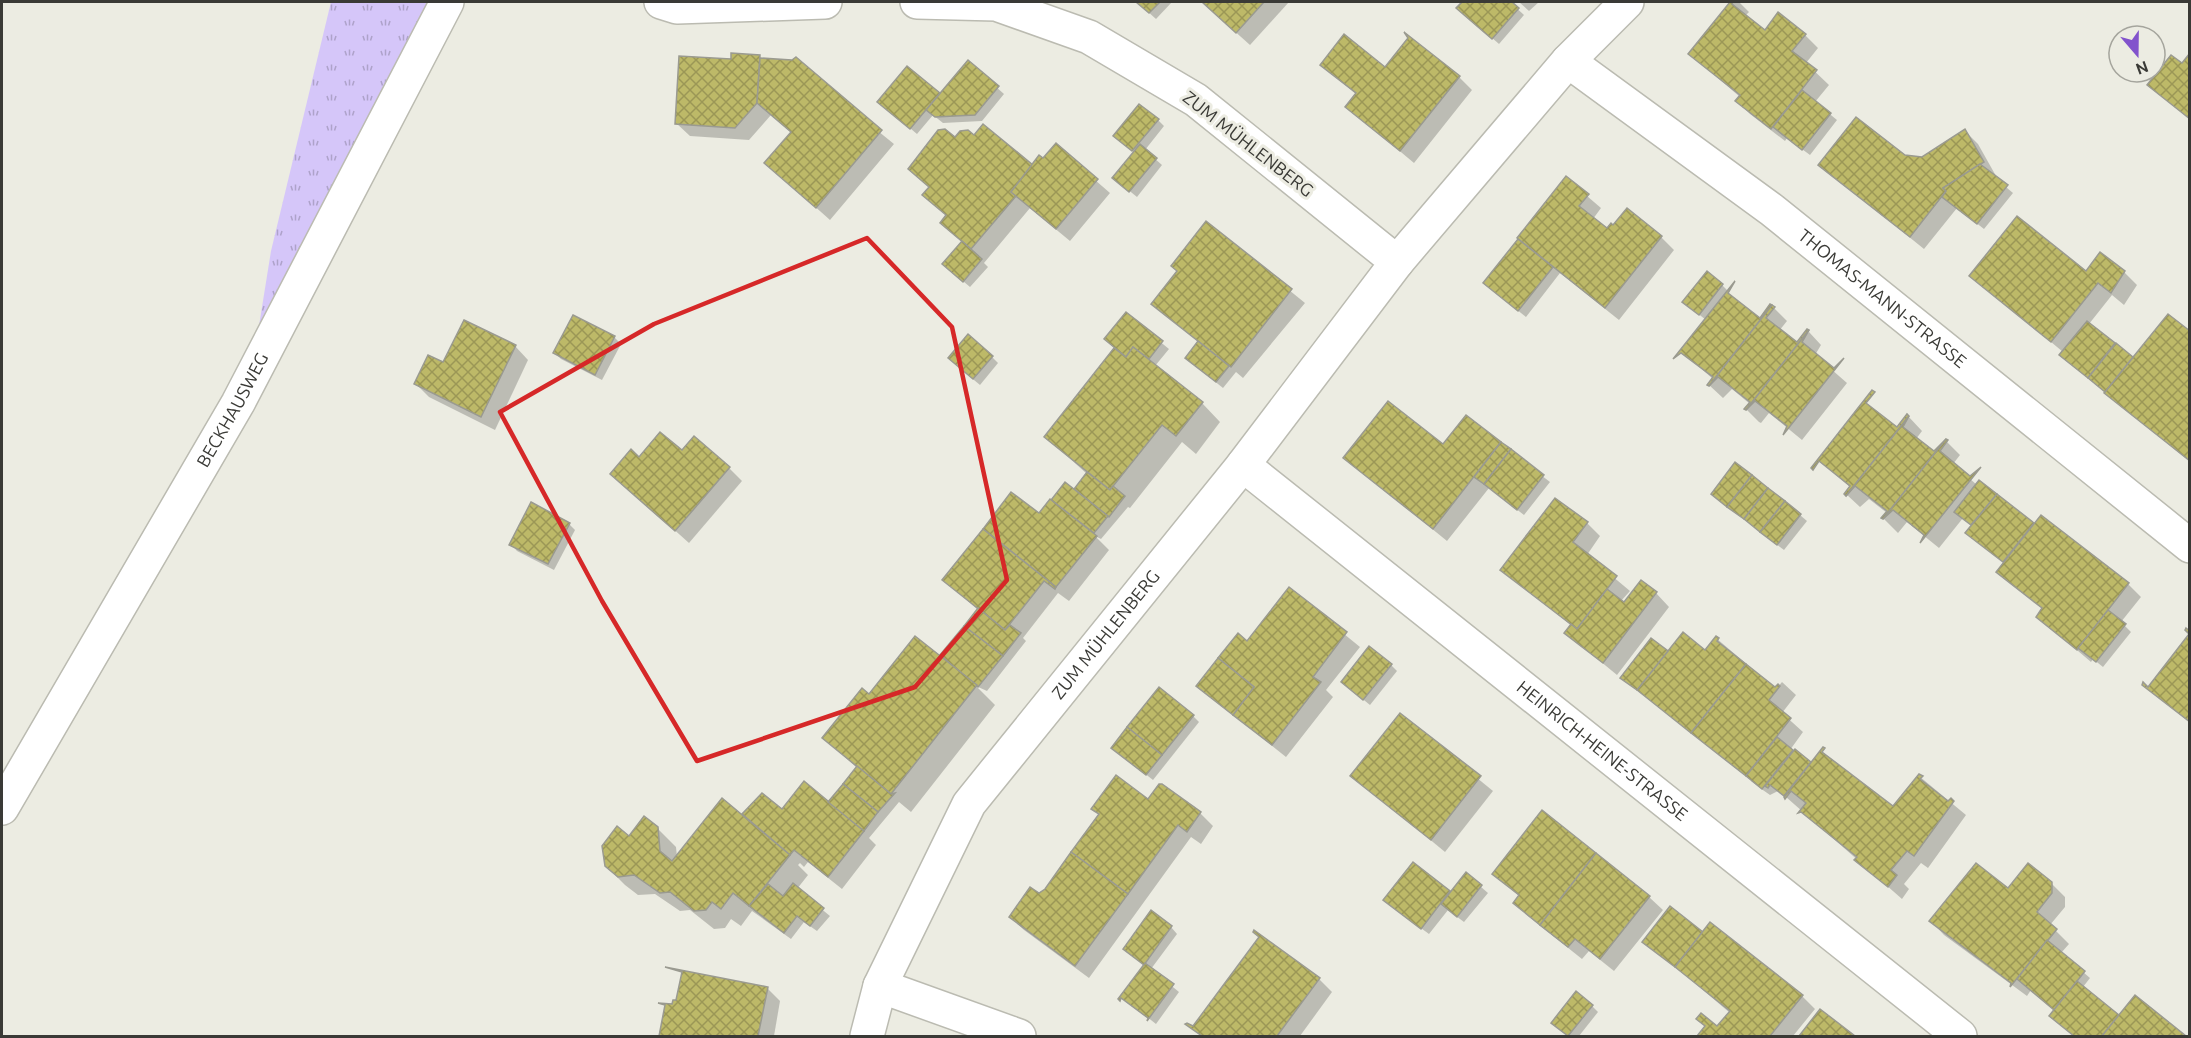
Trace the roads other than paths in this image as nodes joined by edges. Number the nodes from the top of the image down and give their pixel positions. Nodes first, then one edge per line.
1 (447, 2) edge
2 (662, 2) edge
3 (825, 2) edge
4 (917, 2) edge
5 (1627, 2) edge
6 (1568, 61) junction
7 (1397, 262) junction
8 (1243, 465) junction
9 (2190, 546) edge
10 (2, 808) edge
11 (880, 986) junction
12 (867, 1036) edge
13 (1019, 1036) edge
14 (1960, 1036) edge

1 - 10 street, BECKHAUSWEG
2 - 3 street
4 - 7 street, ZUM MÜHLENBERG
5 - 6 street, ZUM MÜHLENBERG
6 - 7 street, ZUM MÜHLENBERG
6 - 9 street, THOMAS-MANN-STRASSE
7 - 8 street, ZUM MÜHLENBERG
8 - 11 street, ZUM MÜHLENBERG
8 - 14 street, HEINRICH-HEINE-STRASSE
11 - 12 street, ZUM MÜHLENBERG
11 - 13 street

